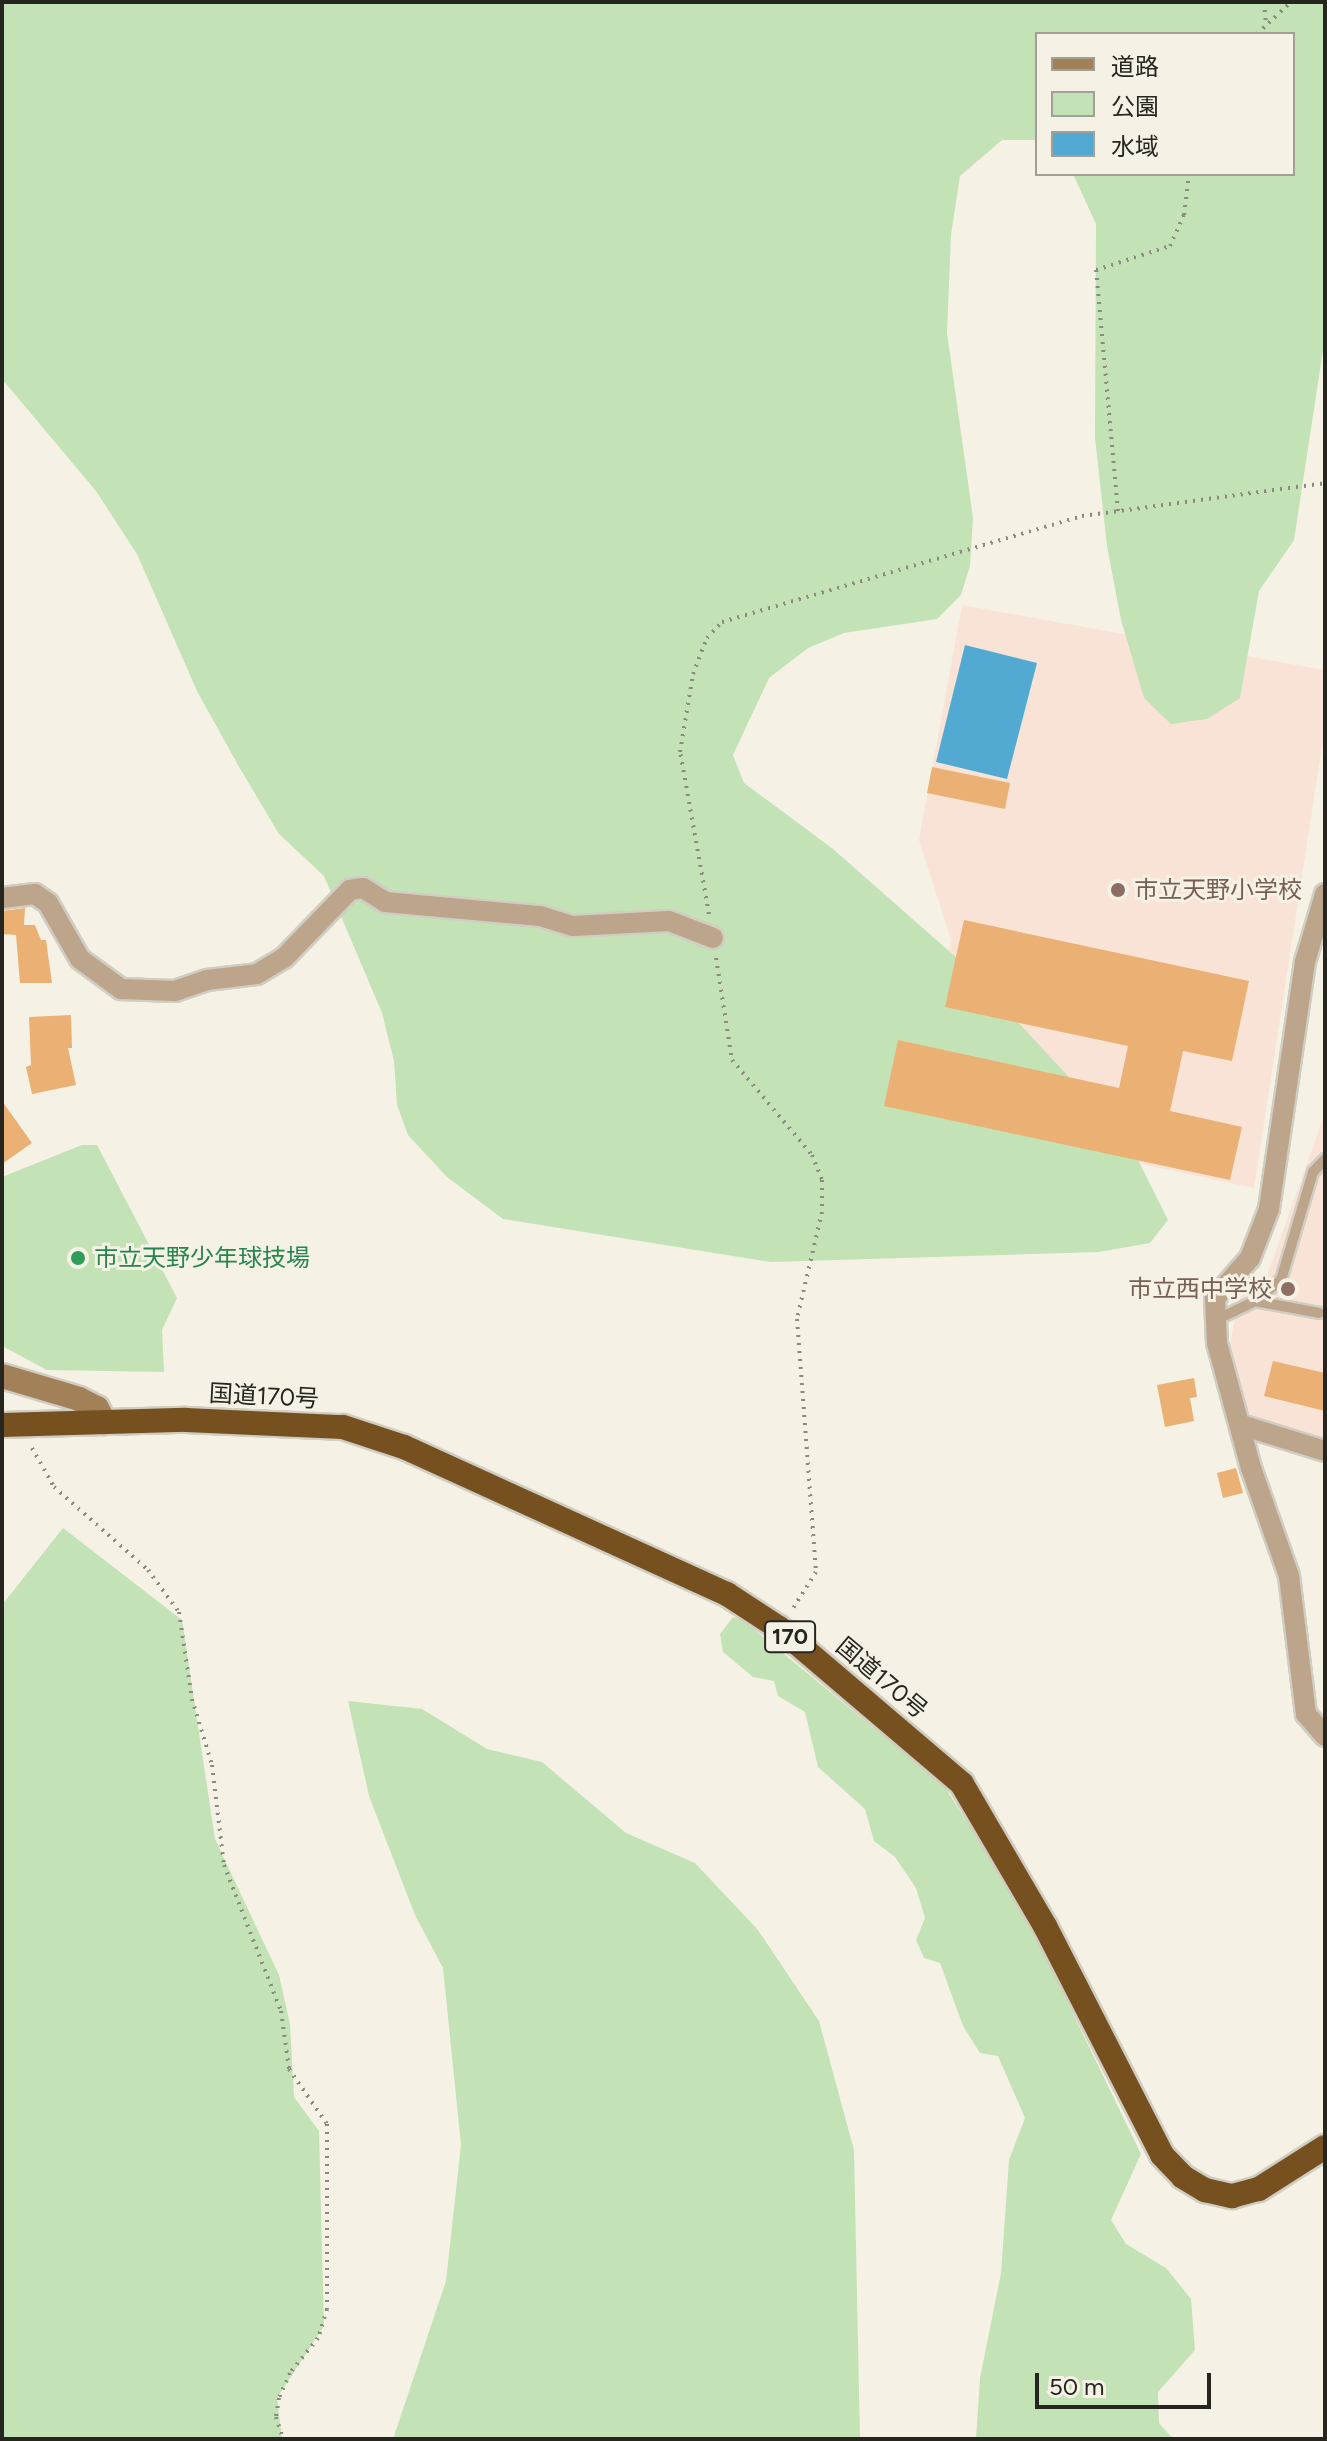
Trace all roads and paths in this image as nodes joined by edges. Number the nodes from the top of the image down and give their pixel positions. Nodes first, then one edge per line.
1 (1264, 2) edge
2 (1291, 2) edge
3 (1266, 24) junction
4 (1259, 32) edge
5 (1189, 176) edge
6 (1325, 483) edge
7 (1118, 511) junction
8 (1325, 894) edge
9 (2, 898) edge
10 (713, 938) junction
11 (1325, 1159) edge
12 (1255, 1301) junction
13 (1319, 1313) dead end
14 (1216, 1320) junction
15 (2, 1376) edge
16 (104, 1422) junction
17 (13, 1424) edge
18 (1241, 1425) junction
19 (1325, 1451) edge
20 (779, 1628) junction
21 (1325, 1736) edge
22 (1325, 2147) edge
23 (283, 2439) edge

1 - 3 path
2 - 3 path
3 - 4 path
5 - 7 path
6 - 7 path
7 - 10 path
8 - 14 street
9 - 10 street
10 - 20 path
11 - 12 lane
12 - 13 lane
12 - 14 lane
14 - 18 street
15 - 16 street
16 - 17 highway, 国道170号 / 170
16 - 20 highway, 国道170号 / 170
17 - 23 path
18 - 19 street
18 - 21 street
20 - 22 highway, 国道170号 / 170

